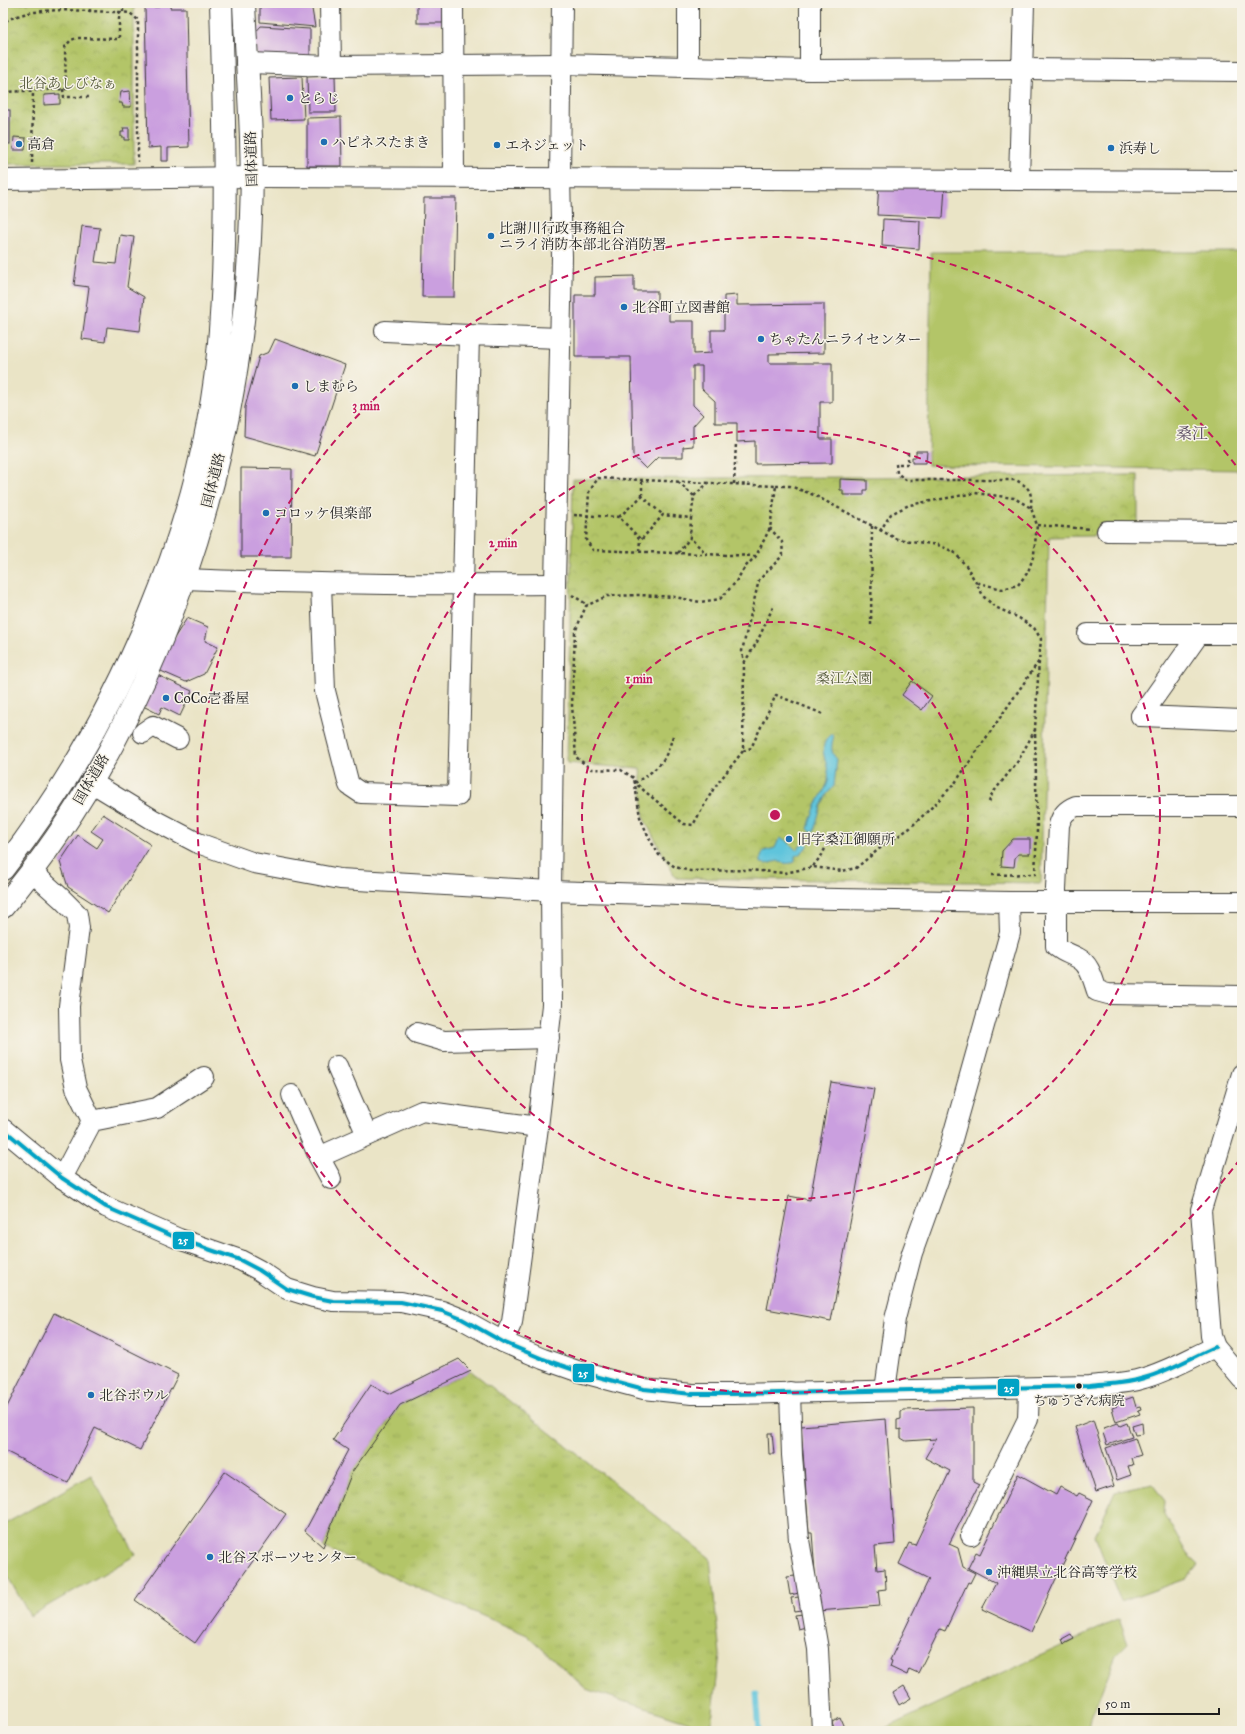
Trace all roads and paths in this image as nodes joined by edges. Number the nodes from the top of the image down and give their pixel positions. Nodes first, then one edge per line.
1 (90, 3) edge
2 (123, 3) edge
3 (221, 3) edge
4 (244, 3) edge
5 (330, 3) edge
6 (453, 3) edge
7 (562, 3) edge
8 (688, 3) edge
9 (810, 3) edge
10 (1024, 3) edge
11 (90, 12) junction
12 (118, 12) junction
13 (123, 13) junction
14 (3, 26) edge
15 (3, 61) edge
16 (246, 63) junction
17 (561, 64) junction
18 (331, 66) junction
19 (453, 66) junction
20 (688, 66) junction
21 (1022, 69) junction
22 (810, 70) junction
23 (1242, 71) edge
24 (63, 89) junction
25 (33, 91) junction
26 (4, 92) edge
27 (89, 97) dead end
28 (252, 176) junction
29 (225, 177) junction
30 (138, 178) junction
31 (454, 178) junction
32 (560, 178) junction
33 (3, 180) edge
34 (32, 180) junction
35 (1019, 180) junction
36 (1242, 181) edge
37 (385, 331) dead end
38 (469, 335) junction
39 (561, 338) junction
40 (736, 443) dead end
41 (908, 452) dead end
42 (642, 480) junction
43 (678, 482) junction
44 (708, 483) junction
45 (734, 484) junction
46 (776, 486) junction
47 (642, 496) junction
48 (694, 496) junction
49 (1031, 508) junction
50 (568, 514) dead end
51 (588, 515) junction
52 (663, 515) junction
53 (619, 517) junction
54 (691, 518) junction
55 (1037, 525) junction
56 (872, 526) junction
57 (770, 528) junction
58 (880, 531) junction
59 (1107, 531) joint
60 (1242, 532) edge
61 (690, 538) junction
62 (640, 540) junction
63 (639, 551) junction
64 (678, 553) junction
65 (708, 554) junction
66 (756, 556) junction
67 (184, 579) junction
68 (974, 581) junction
69 (321, 584) junction
70 (462, 586) junction
71 (561, 588) junction
72 (588, 605) junction
73 (773, 607) dead end
74 (871, 625) dead end
75 (1088, 634) dead end
76 (1199, 634) junction
77 (1242, 634) edge
78 (1039, 661) junction
79 (744, 664) junction
80 (823, 714) dead end
81 (1242, 720) edge
82 (1035, 728) junction
83 (143, 733) dead end
84 (673, 736) dead end
85 (178, 739) dead end
86 (743, 751) junction
87 (91, 782) junction
88 (635, 783) junction
89 (990, 802) dead end
90 (1242, 806) edge
91 (830, 838) dead end
92 (813, 867) junction
93 (3, 870) edge
94 (31, 871) junction
95 (992, 875) dead end
96 (551, 891) junction
97 (1056, 901) junction
98 (1009, 902) junction
99 (1242, 902) edge
100 (3, 907) edge
101 (1242, 996) edge
102 (417, 1033) dead end
103 (549, 1038) junction
104 (337, 1066) dead end
105 (1242, 1074) edge
106 (204, 1077) dead end
107 (292, 1095) dead end
108 (92, 1121) junction
109 (538, 1127) junction
110 (3, 1129) edge
111 (367, 1135) junction
112 (319, 1157) junction
113 (62, 1178) junction
114 (331, 1179) dead end
115 (503, 1342) junction
116 (1215, 1346) junction
117 (1242, 1379) edge
118 (1029, 1388) junction
119 (885, 1390) junction
120 (790, 1392) junction
121 (971, 1535) dead end
122 (822, 1731) edge

1 - 11 path
2 - 13 path
3 - 29 main road, 国体道路
4 - 16 main road, 国体道路
5 - 18 street
6 - 19 street
7 - 17 street
8 - 20 street
9 - 22 street
10 - 21 street
11 - 12 path
11 - 14 path
12 - 13 path
12 - 24 path
13 - 30 path
15 - 26 path
16 - 18 street
16 - 28 main road, 国体道路
17 - 19 street
17 - 20 street
17 - 32 street
18 - 19 street
19 - 31 street
20 - 22 street
21 - 22 street
21 - 23 street
21 - 35 street
24 - 25 path
24 - 27 path
25 - 26 path
25 - 34 path
28 - 29 street
28 - 31 street
28 - 67 main road, 国体道路
29 - 30 street
29 - 93 main road, 国体道路
30 - 34 street
31 - 32 street
32 - 35 street
32 - 39 street
33 - 34 street
35 - 36 street
37 - 38 street
38 - 39 street
38 - 70 street
39 - 71 street
40 - 45 path
41 - 49 path
42 - 43 path
42 - 47 path
42 - 51 path
43 - 44 path
43 - 48 path
44 - 45 path
44 - 48 path
45 - 46 path
46 - 56 path
46 - 57 path
47 - 52 path
47 - 53 path
48 - 54 path
49 - 55 path
49 - 58 path
50 - 51 path
51 - 53 path
51 - 63 path
52 - 54 path
52 - 62 path
53 - 62 path
54 - 61 path
55 - 59 path
55 - 68 path
56 - 58 path
56 - 74 path
57 - 66 path
57 - 79 path
58 - 68 path
59 - 60 street
61 - 64 path
61 - 65 path
62 - 63 path
63 - 64 path
64 - 65 path
65 - 66 path
66 - 72 path
67 - 69 street
67 - 87 main road, 国体道路
68 - 78 path
69 - 70 street
69 - 70 street
70 - 71 street
71 - 72 path
71 - 96 street
72 - 88 path
73 - 79 path
75 - 76 street
76 - 77 street
76 - 81 street
78 - 82 path
78 - 92 path
79 - 86 path
80 - 86 path
82 - 89 path
82 - 95 path
83 - 85 street
84 - 88 path
86 - 88 path
87 - 94 main road, 国体道路
87 - 96 street
88 - 92 path
90 - 97 street
91 - 92 path
94 - 100 main road, 国体道路
94 - 108 street
96 - 98 street
96 - 103 street
97 - 98 street
97 - 99 street
97 - 101 street
98 - 119 street
102 - 103 street
103 - 109 street
104 - 111 street
105 - 116 street
106 - 108 street
107 - 112 street
108 - 113 street
109 - 111 street
109 - 115 street
110 - 113 street
111 - 112 street
112 - 114 street
113 - 115 street
115 - 120 street
116 - 117 street
116 - 118 street
118 - 119 street
118 - 121 street
119 - 120 street
120 - 122 street

